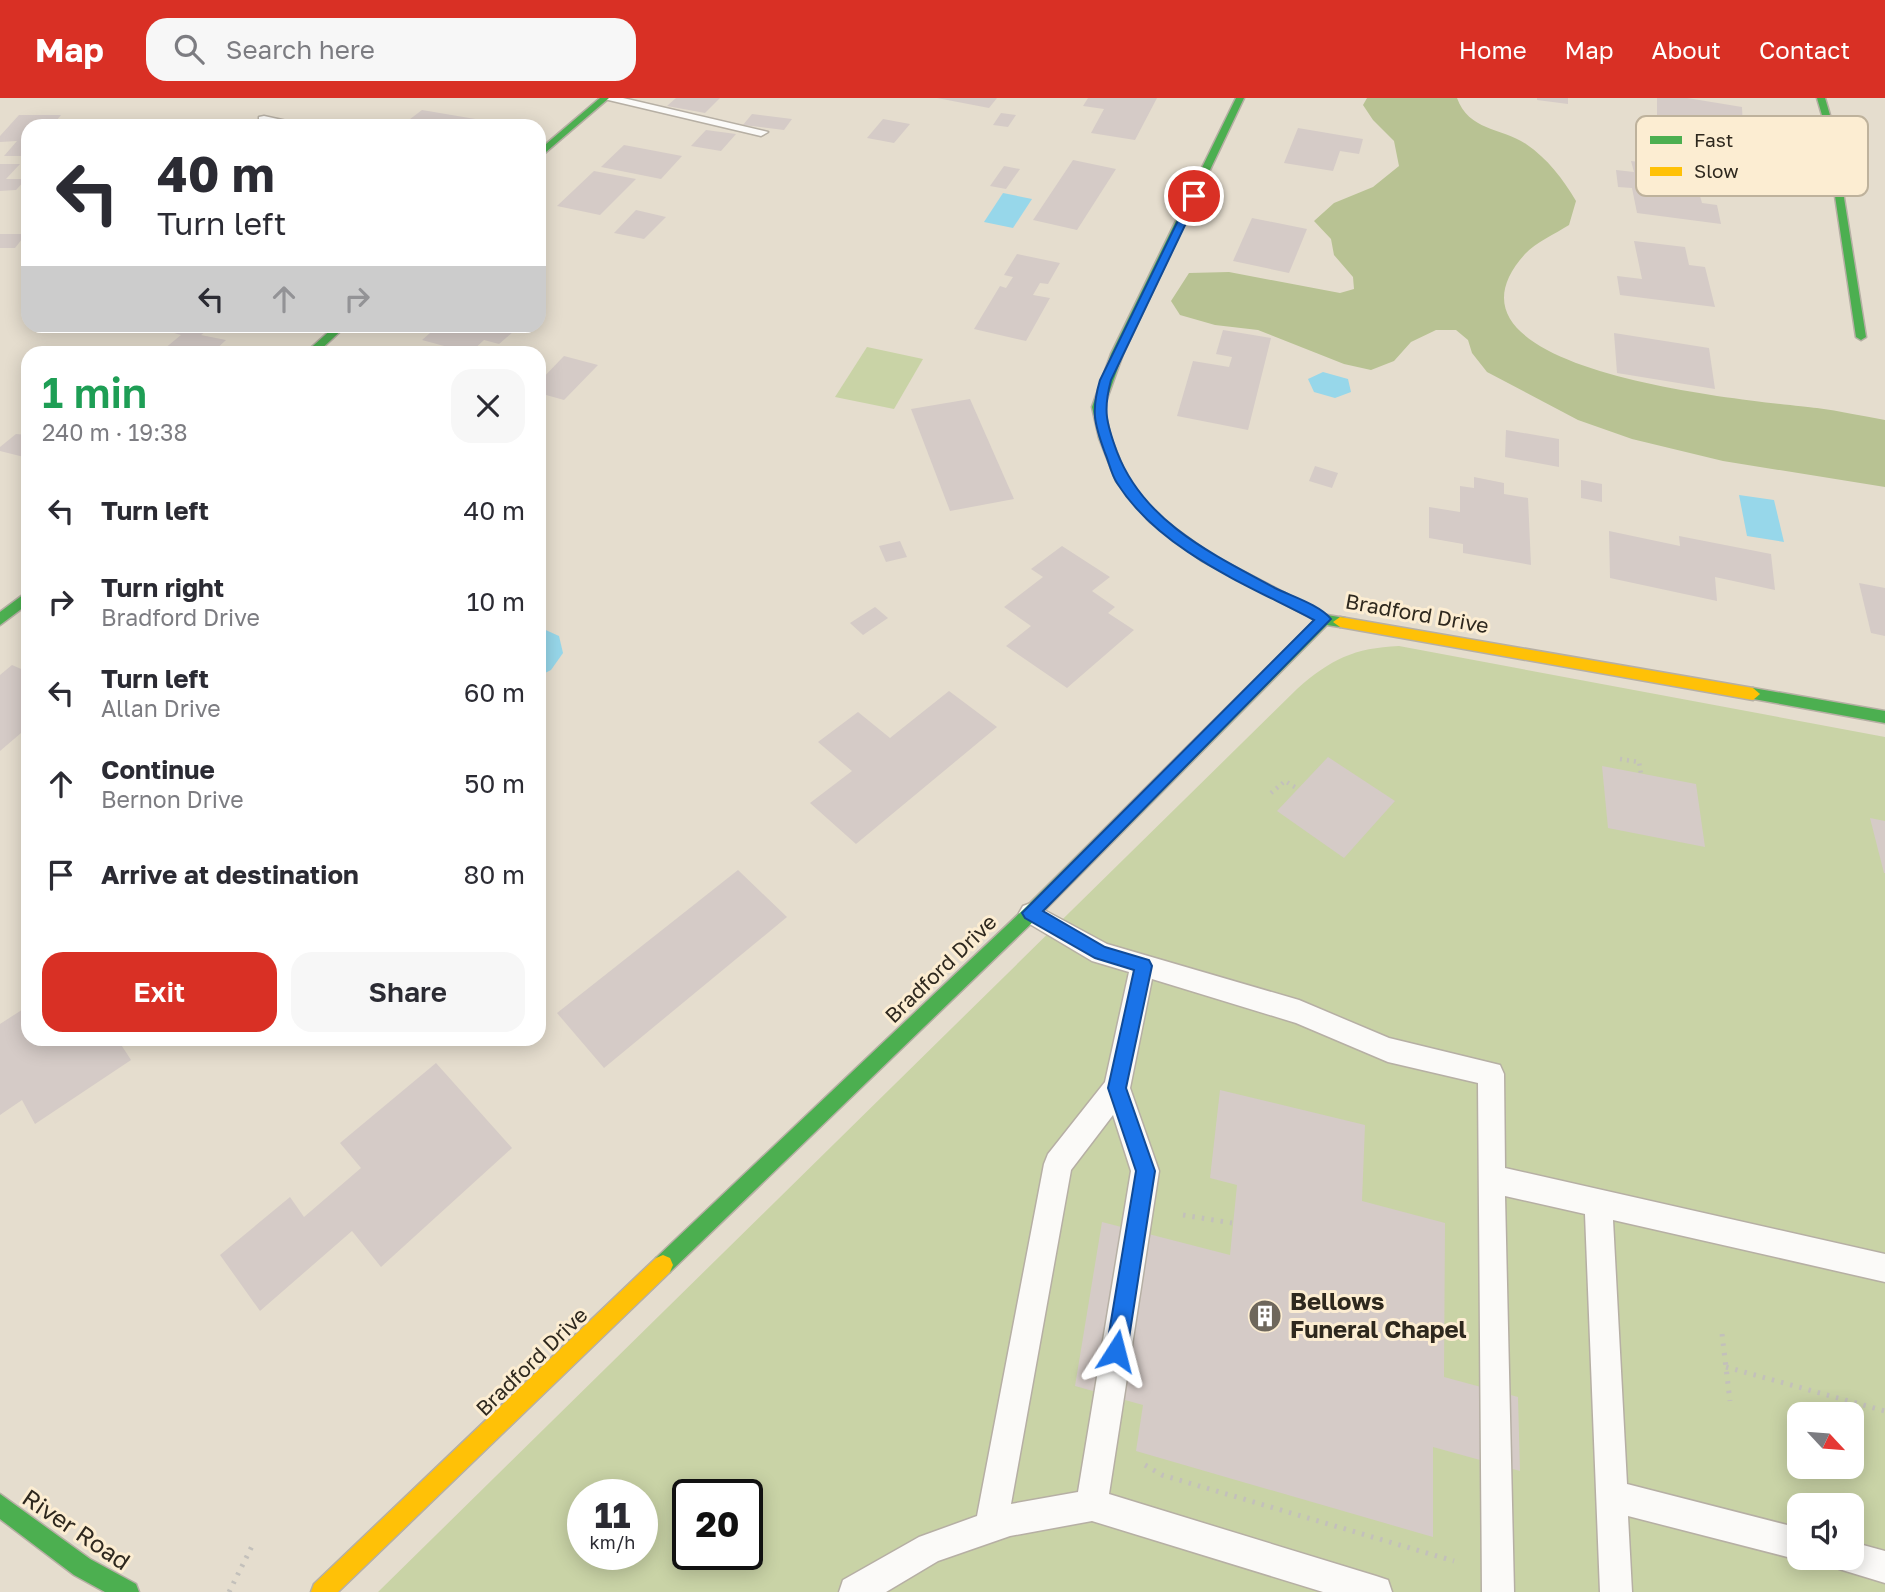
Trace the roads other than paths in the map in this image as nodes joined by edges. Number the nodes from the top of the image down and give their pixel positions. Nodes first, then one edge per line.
1 (606, 98) edge
2 (1240, 98) edge
3 (1821, 98) edge
4 (1826, 116) edge
5 (761, 132) dead end
6 (546, 149) edge
7 (1839, 196) edge
8 (333, 333) edge
9 (1861, 337) dead end
10 (318, 346) edge
11 (21, 602) edge
12 (1324, 619) junction
13 (0, 620) edge
14 (1885, 718) edge
15 (1031, 913) junction
16 (1143, 966) junction
17 (1117, 1088) junction
18 (1491, 1179) junction
19 (1598, 1203) junction
20 (1885, 1268) edge
21 (1611, 1496) junction
22 (0, 1505) edge
23 (1092, 1505) junction
24 (991, 1526) junction
25 (1787, 1541) edge
26 (1864, 1562) edge
27 (1885, 1567) edge
28 (128, 1592) edge
29 (322, 1592) edge
30 (855, 1592) edge
31 (1376, 1592) edge
32 (1497, 1592) edge
33 (1616, 1592) edge

1 - 5 lane
1 - 6 street
2 - 12 street
3 - 4 street
7 - 9 street
8 - 10 street
11 - 13 street
12 - 14 street, Bradford Drive
12 - 15 street, Bradford Drive
15 - 16 lane
15 - 29 street, Bradford Drive
16 - 17 lane
16 - 18 lane
17 - 23 lane
17 - 24 lane
18 - 19 lane
18 - 32 lane
19 - 20 lane
19 - 21 lane
21 - 25 lane
21 - 33 lane
22 - 28 street, River Road
23 - 24 lane
23 - 31 lane
24 - 30 lane
26 - 27 lane

